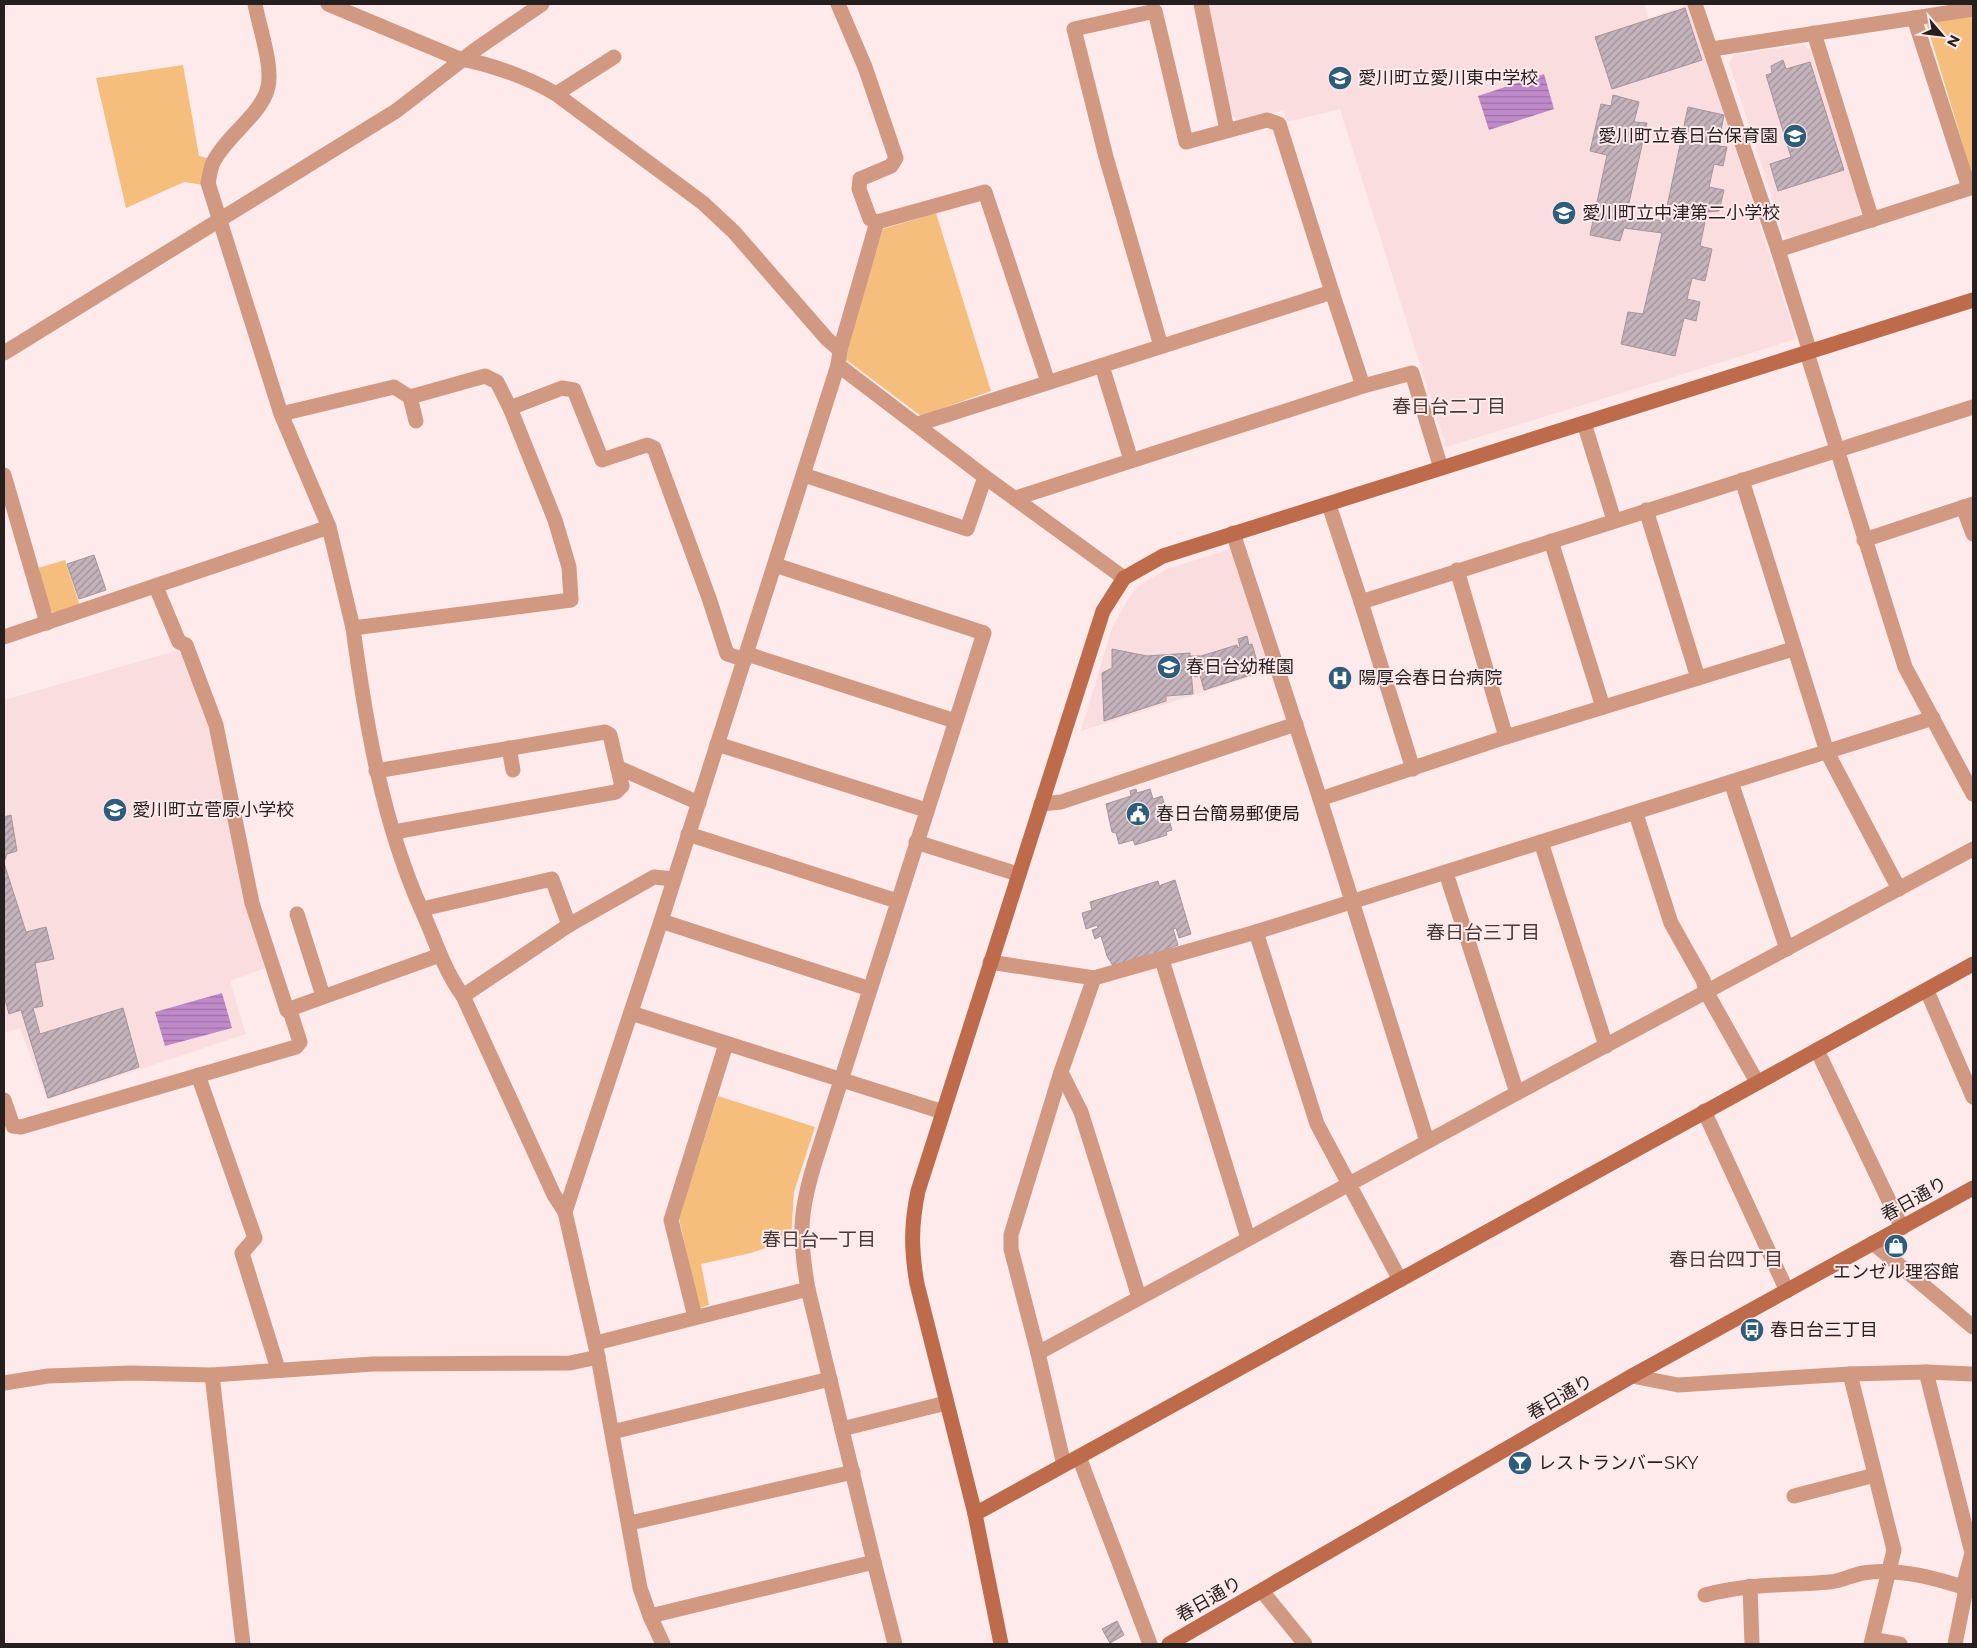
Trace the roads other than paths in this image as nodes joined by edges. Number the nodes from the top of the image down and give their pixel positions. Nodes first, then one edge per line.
1 (254, 4) edge
2 (328, 4) edge
3 (542, 4) edge
4 (838, 4) edge
5 (1201, 4) edge
6 (1696, 4) edge
7 (1973, 9) edge
8 (1914, 18) junction
9 (1814, 33) junction
10 (1712, 50) junction
11 (614, 57) dead end
12 (465, 59) junction
13 (556, 94) junction
14 (1227, 130) junction
15 (1971, 188) edge
16 (219, 219) junction
17 (1872, 220) junction
18 (877, 222) junction
19 (1778, 250) junction
20 (1332, 292) junction
21 (1973, 300) edge
22 (1161, 346) junction
23 (4, 353) edge
24 (1808, 353) junction
25 (839, 357) junction
26 (1102, 366) junction
27 (1048, 382) junction
28 (1363, 386) junction
29 (410, 397) junction
30 (1973, 407) edge
31 (510, 408) junction
32 (281, 414) junction
33 (416, 421) dead end
34 (1584, 423) junction
35 (918, 424) junction
36 (1836, 450) junction
37 (1130, 460) junction
38 (1440, 468) junction
39 (4, 475) edge
40 (804, 475) junction
41 (986, 477) junction
42 (1742, 480) junction
43 (1016, 498) junction
44 (1329, 505) junction
45 (1968, 506) edge
46 (1646, 510) junction
47 (1614, 520) junction
48 (329, 527) junction
49 (1233, 533) junction
50 (1973, 534) edge
51 (1864, 540) junction
52 (1551, 541) junction
53 (776, 565) junction
54 (1457, 570) junction
55 (1124, 578) junction
56 (156, 587) junction
57 (1360, 602) junction
58 (47, 623) junction
59 (353, 628) junction
60 (4, 637) edge
61 (1793, 649) junction
62 (746, 657) junction
63 (1698, 678) junction
64 (1603, 707) junction
65 (1933, 718) junction
66 (955, 721) junction
67 (1296, 724) junction
68 (1506, 737) junction
69 (717, 744) junction
70 (509, 748) junction
71 (1827, 752) junction
72 (619, 768) junction
73 (1413, 769) junction
74 (513, 770) dead end
75 (376, 771) junction
76 (1731, 782) junction
77 (1973, 794) edge
78 (1320, 799) junction
79 (699, 803) junction
80 (1041, 804) junction
81 (926, 810) junction
82 (1636, 814) junction
83 (394, 832) junction
84 (688, 834) junction
85 (916, 842) junction
86 (1541, 842) junction
87 (1973, 849) edge
88 (1446, 873) junction
89 (1018, 874) junction
90 (673, 879) junction
91 (1899, 889) junction
92 (897, 901) junction
93 (1352, 901) junction
94 (422, 910) junction
95 (296, 914) dead end
96 (661, 921) junction
97 (569, 925) junction
98 (1256, 932) junction
99 (1787, 949) junction
100 (440, 955) junction
101 (1162, 960) junction
102 (990, 962) junction
103 (1973, 964) edge
104 (1094, 978) junction
105 (870, 989) junction
106 (1927, 990) junction
107 (1706, 992) junction
108 (323, 996) junction
109 (463, 996) junction
110 (287, 1010) junction
111 (631, 1013) junction
112 (726, 1044) junction
113 (1606, 1046) junction
114 (1817, 1050) junction
115 (1061, 1072) junction
116 (198, 1075) junction
117 (840, 1080) junction
118 (1757, 1082) junction
119 (1517, 1093) junction
120 (1973, 1097) edge
121 (4, 1100) edge
122 (1704, 1111) junction
123 (943, 1112) junction
124 (1427, 1141) junction
125 (1349, 1185) junction
126 (1973, 1188) edge
127 (565, 1212) junction
128 (1902, 1228) junction
129 (1248, 1238) junction
130 (1873, 1244) junction
131 (1400, 1280) junction
132 (808, 1289) junction
133 (1786, 1291) junction
134 (1139, 1297) junction
135 (695, 1317) junction
136 (1973, 1327) edge
137 (597, 1350) junction
138 (1038, 1353) junction
139 (278, 1369) junction
140 (1926, 1372) junction
141 (1850, 1374) junction
142 (1973, 1374) edge
143 (212, 1375) junction
144 (1632, 1376) junction
145 (830, 1379) junction
146 (4, 1383) edge
147 (946, 1403) junction
148 (842, 1429) junction
149 (612, 1432) junction
150 (1079, 1457) junction
151 (1064, 1465) junction
152 (853, 1472) junction
153 (1875, 1475) junction
154 (1794, 1496) dead end
155 (975, 1514) junction
156 (630, 1523) junction
157 (874, 1562) junction
158 (1890, 1572) junction
159 (1750, 1586) junction
160 (1968, 1589) edge
161 (1262, 1591) junction
162 (1705, 1595) dead end
163 (650, 1616) junction
164 (1872, 1641) edge
165 (242, 1644) edge
166 (663, 1644) edge
167 (894, 1644) edge
168 (1001, 1644) edge
169 (1150, 1644) edge
170 (1169, 1644) edge
171 (1306, 1644) edge
172 (1752, 1644) edge
173 (1900, 1644) edge
174 (1955, 1644) edge

1 - 16 street
2 - 12 street
3 - 12 street
4 - 18 street
5 - 14 street
6 - 10 street
7 - 8 street
8 - 9 street
8 - 15 street
9 - 10 street
9 - 17 street
10 - 19 street
11 - 13 street
12 - 13 street
12 - 16 street
13 - 25 street
14 - 20 street
14 - 22 street
15 - 17 street
16 - 23 street
16 - 32 street
17 - 19 street
18 - 25 street
18 - 27 street
19 - 24 street
20 - 22 street
20 - 28 street
21 - 24 street
22 - 26 street
24 - 34 street
24 - 36 street
25 - 35 street
25 - 40 street
26 - 27 street
26 - 37 street
27 - 35 street
28 - 37 street
28 - 38 street
29 - 31 street
29 - 32 street
29 - 33 street
30 - 36 street
31 - 59 street
31 - 62 street
32 - 48 street
34 - 38 street
34 - 47 street
35 - 41 street
36 - 42 street
36 - 51 street
37 - 43 street
38 - 44 street
39 - 58 street
40 - 41 street
40 - 53 street
41 - 43 street
42 - 46 street
42 - 61 street
43 - 55 street
44 - 49 street
44 - 57 street
45 - 50 street
45 - 51 street
46 - 47 street
46 - 63 street
47 - 52 street
48 - 56 street
48 - 59 street
49 - 55 street
49 - 67 street
51 - 65 street
52 - 54 street
52 - 64 street
53 - 62 street
53 - 66 street
54 - 57 street
54 - 68 street
55 - 80 street
56 - 58 street
56 - 110 street
57 - 73 street
58 - 60 street
59 - 75 street
61 - 63 street
61 - 71 street
62 - 66 street
62 - 69 street
63 - 64 street
64 - 68 street
65 - 71 street
65 - 77 street
66 - 81 street
67 - 78 street
67 - 80 street
68 - 73 street
69 - 79 street
69 - 81 street
70 - 72 street
70 - 74 street
70 - 75 street
71 - 76 street
71 - 91 street
72 - 79 street
72 - 83 street
73 - 78 street
75 - 83 street
76 - 82 street
76 - 99 street
78 - 93 street
79 - 84 street
80 - 89 street
81 - 85 street
82 - 86 street
82 - 107 street
83 - 94 street
84 - 90 street
84 - 92 street
85 - 89 street
85 - 92 street
86 - 88 street
86 - 113 street
87 - 91 street
88 - 93 street
88 - 119 street
89 - 102 street
90 - 96 street
90 - 97 street
91 - 99 street
92 - 105 street
93 - 98 street
93 - 124 street
94 - 97 street
94 - 100 street
95 - 108 street
96 - 105 street
96 - 111 street
97 - 109 street
98 - 101 street
98 - 125 street
99 - 107 street
100 - 108 street
100 - 109 street
101 - 104 street
101 - 129 street
102 - 104 street
102 - 123 street
103 - 106 street
104 - 115 street
105 - 117 street
106 - 114 street
106 - 120 street
107 - 113 street
107 - 118 street
108 - 110 street
109 - 127 street
110 - 116 street
111 - 112 street
111 - 127 street
112 - 117 street
112 - 135 street
113 - 119 street
114 - 118 street
114 - 128 street
115 - 134 street
115 - 138 street
116 - 121 street
116 - 139 street
117 - 123 street
117 - 132 street
118 - 122 street
119 - 124 street
122 - 131 street
122 - 133 street
123 - 147 street
124 - 125 street
125 - 129 street
125 - 131 street
126 - 128 street, 春日通り
127 - 137 street
128 - 130 street, 春日通り
129 - 134 street
130 - 133 street, 春日通り
130 - 136 street
131 - 150 street
132 - 135 street
132 - 145 street
133 - 144 street, 春日通り
134 - 138 street
135 - 137 street
137 - 139 street
137 - 149 street
138 - 151 street
139 - 143 street
140 - 141 street
140 - 142 street
140 - 160 street
141 - 144 street
141 - 153 street
143 - 146 street
143 - 165 street
144 - 161 street, 春日通り
145 - 148 street
145 - 149 street
147 - 148 street
147 - 155 street
148 - 152 street
149 - 156 street
150 - 151 street
150 - 169 street
151 - 155 street
152 - 156 street
152 - 157 street
153 - 154 street
153 - 158 street
155 - 168 street
156 - 163 street
157 - 163 street
157 - 167 street
158 - 159 street
158 - 160 street
158 - 164 street
159 - 162 street
159 - 172 street
160 - 174 street
161 - 170 street, 春日通り
161 - 171 street
163 - 166 street
164 - 173 street

